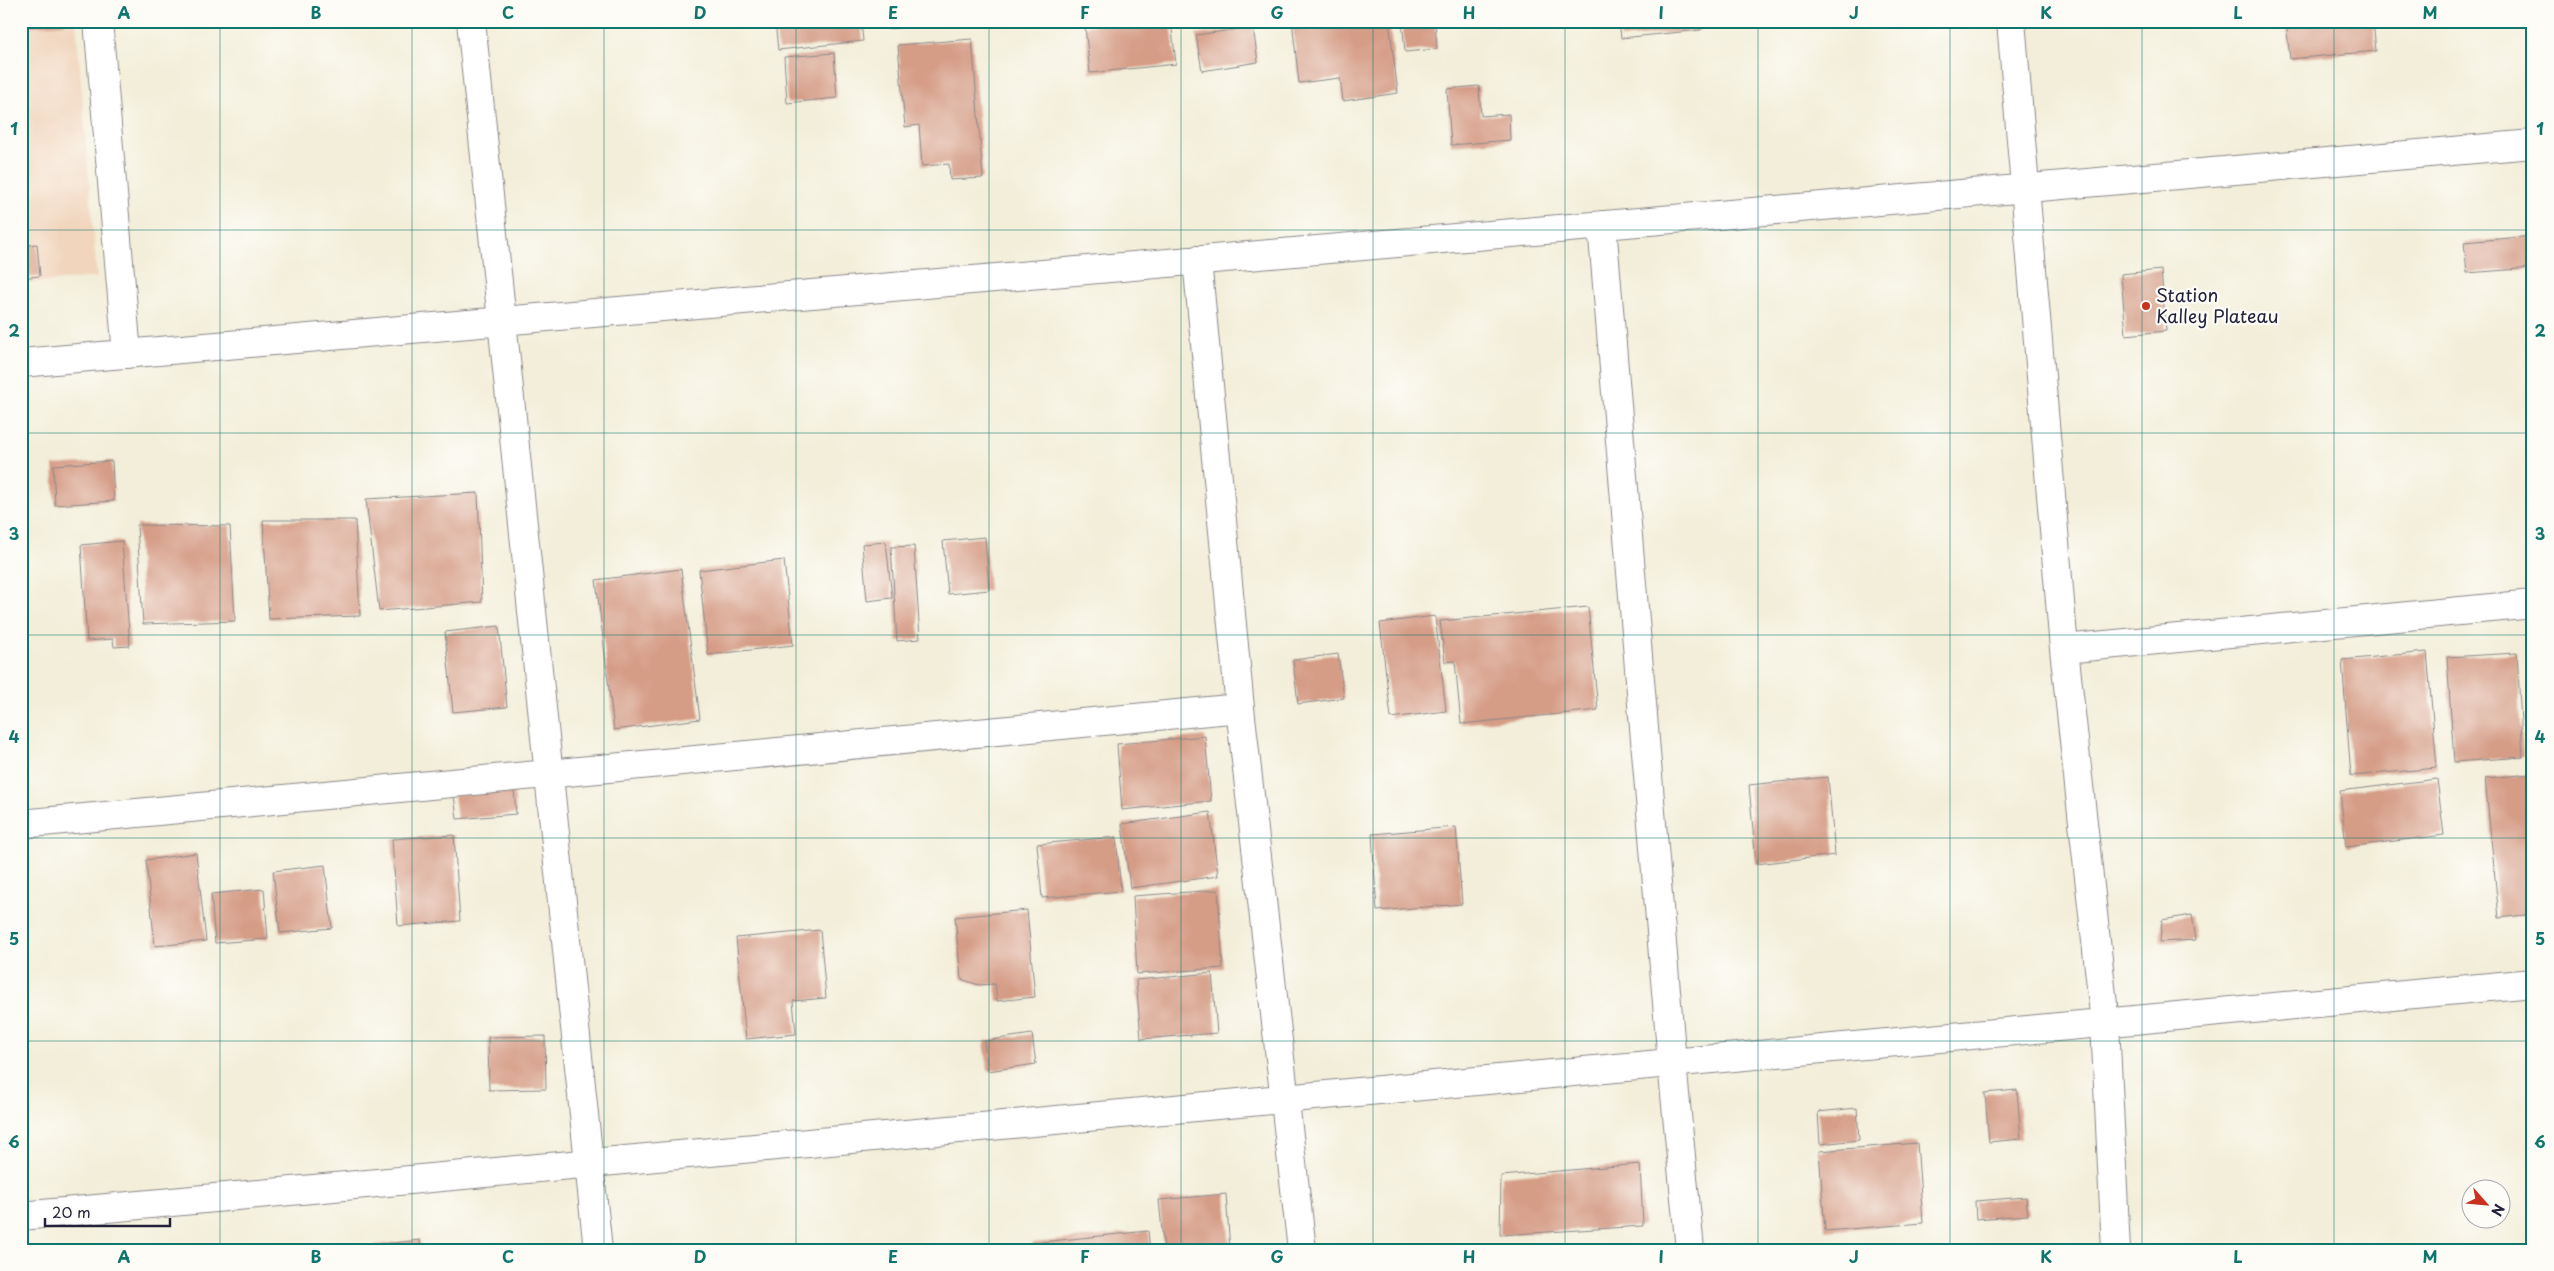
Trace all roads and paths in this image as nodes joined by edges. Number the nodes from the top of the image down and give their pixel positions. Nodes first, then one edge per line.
1 (98, 21) edge
2 (471, 21) edge
3 (2011, 21) edge
4 (2533, 144) edge
5 (2025, 188) junction
6 (1602, 225) junction
7 (1197, 260) junction
8 (502, 321) junction
9 (127, 354) junction
10 (21, 363) edge
11 (2533, 604) edge
12 (2064, 649) junction
13 (1240, 708) junction
14 (548, 774) junction
15 (21, 824) edge
16 (2533, 983) edge
17 (2105, 1023) junction
18 (1672, 1063) junction
19 (1283, 1099) junction
20 (589, 1164) junction
21 (21, 1216) edge
22 (598, 1250) edge
23 (1302, 1250) edge
24 (1690, 1250) edge
25 (2116, 1250) edge

1 - 9 street
2 - 8 street
3 - 5 street
4 - 5 street
5 - 6 street
5 - 12 street
6 - 7 street
6 - 18 street
7 - 8 street
7 - 13 street
8 - 9 street
8 - 14 street
9 - 10 street
11 - 12 street
12 - 17 street
13 - 14 street
13 - 19 street
14 - 15 street
14 - 20 street
16 - 17 street
17 - 18 street
17 - 25 street
18 - 19 street
18 - 24 street
19 - 20 street
19 - 23 street
20 - 21 street
20 - 22 street

